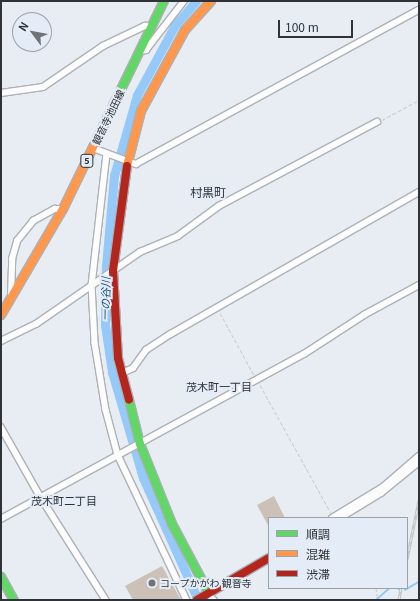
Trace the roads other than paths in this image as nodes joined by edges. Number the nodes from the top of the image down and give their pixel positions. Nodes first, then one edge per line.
1 (164, 1) edge
2 (184, 1) edge
3 (211, 1) edge
4 (419, 10) edge
5 (152, 27) junction
6 (140, 52) junction
7 (1, 93) edge
8 (378, 122) road end
9 (93, 148) junction
10 (107, 154) junction
11 (127, 163) junction
12 (419, 192) edge
13 (63, 209) junction
14 (113, 272) junction
15 (92, 285) junction
16 (419, 285) edge
17 (11, 298) junction
18 (1, 315) edge
19 (1, 341) edge
20 (122, 373) junction
21 (1, 427) edge
22 (140, 444) junction
23 (118, 455) junction
24 (419, 456) edge
25 (419, 462) edge
26 (40, 496) junction
27 (332, 517) edge
28 (342, 517) edge
29 (1, 519) edge
30 (268, 559) edge
31 (1, 577) edge
32 (210, 595) edge
33 (14, 600) edge
34 (106, 600) edge
35 (187, 600) edge
36 (197, 600) edge

1 - 5 street, 観音寺池田線 / 5
2 - 6 street
3 - 11 street
4 - 11 street
5 - 6 street, 観音寺池田線 / 5
5 - 7 street
6 - 9 street, 観音寺池田線 / 5
8 - 14 street
9 - 10 street
9 - 13 street, 観音寺池田線 / 5
10 - 11 street
10 - 15 street
11 - 14 street
12 - 20 street
13 - 17 street, 観音寺池田線 / 5
13 - 17 street
14 - 15 street
14 - 20 street
15 - 19 street
15 - 23 street
16 - 22 street
17 - 18 street, 観音寺池田線 / 5
20 - 22 street
21 - 26 street
22 - 23 street
22 - 32 street
23 - 26 street
23 - 35 street
24 - 27 street
25 - 28 street
26 - 29 street
26 - 34 street
30 - 32 street
31 - 33 street
32 - 36 street

